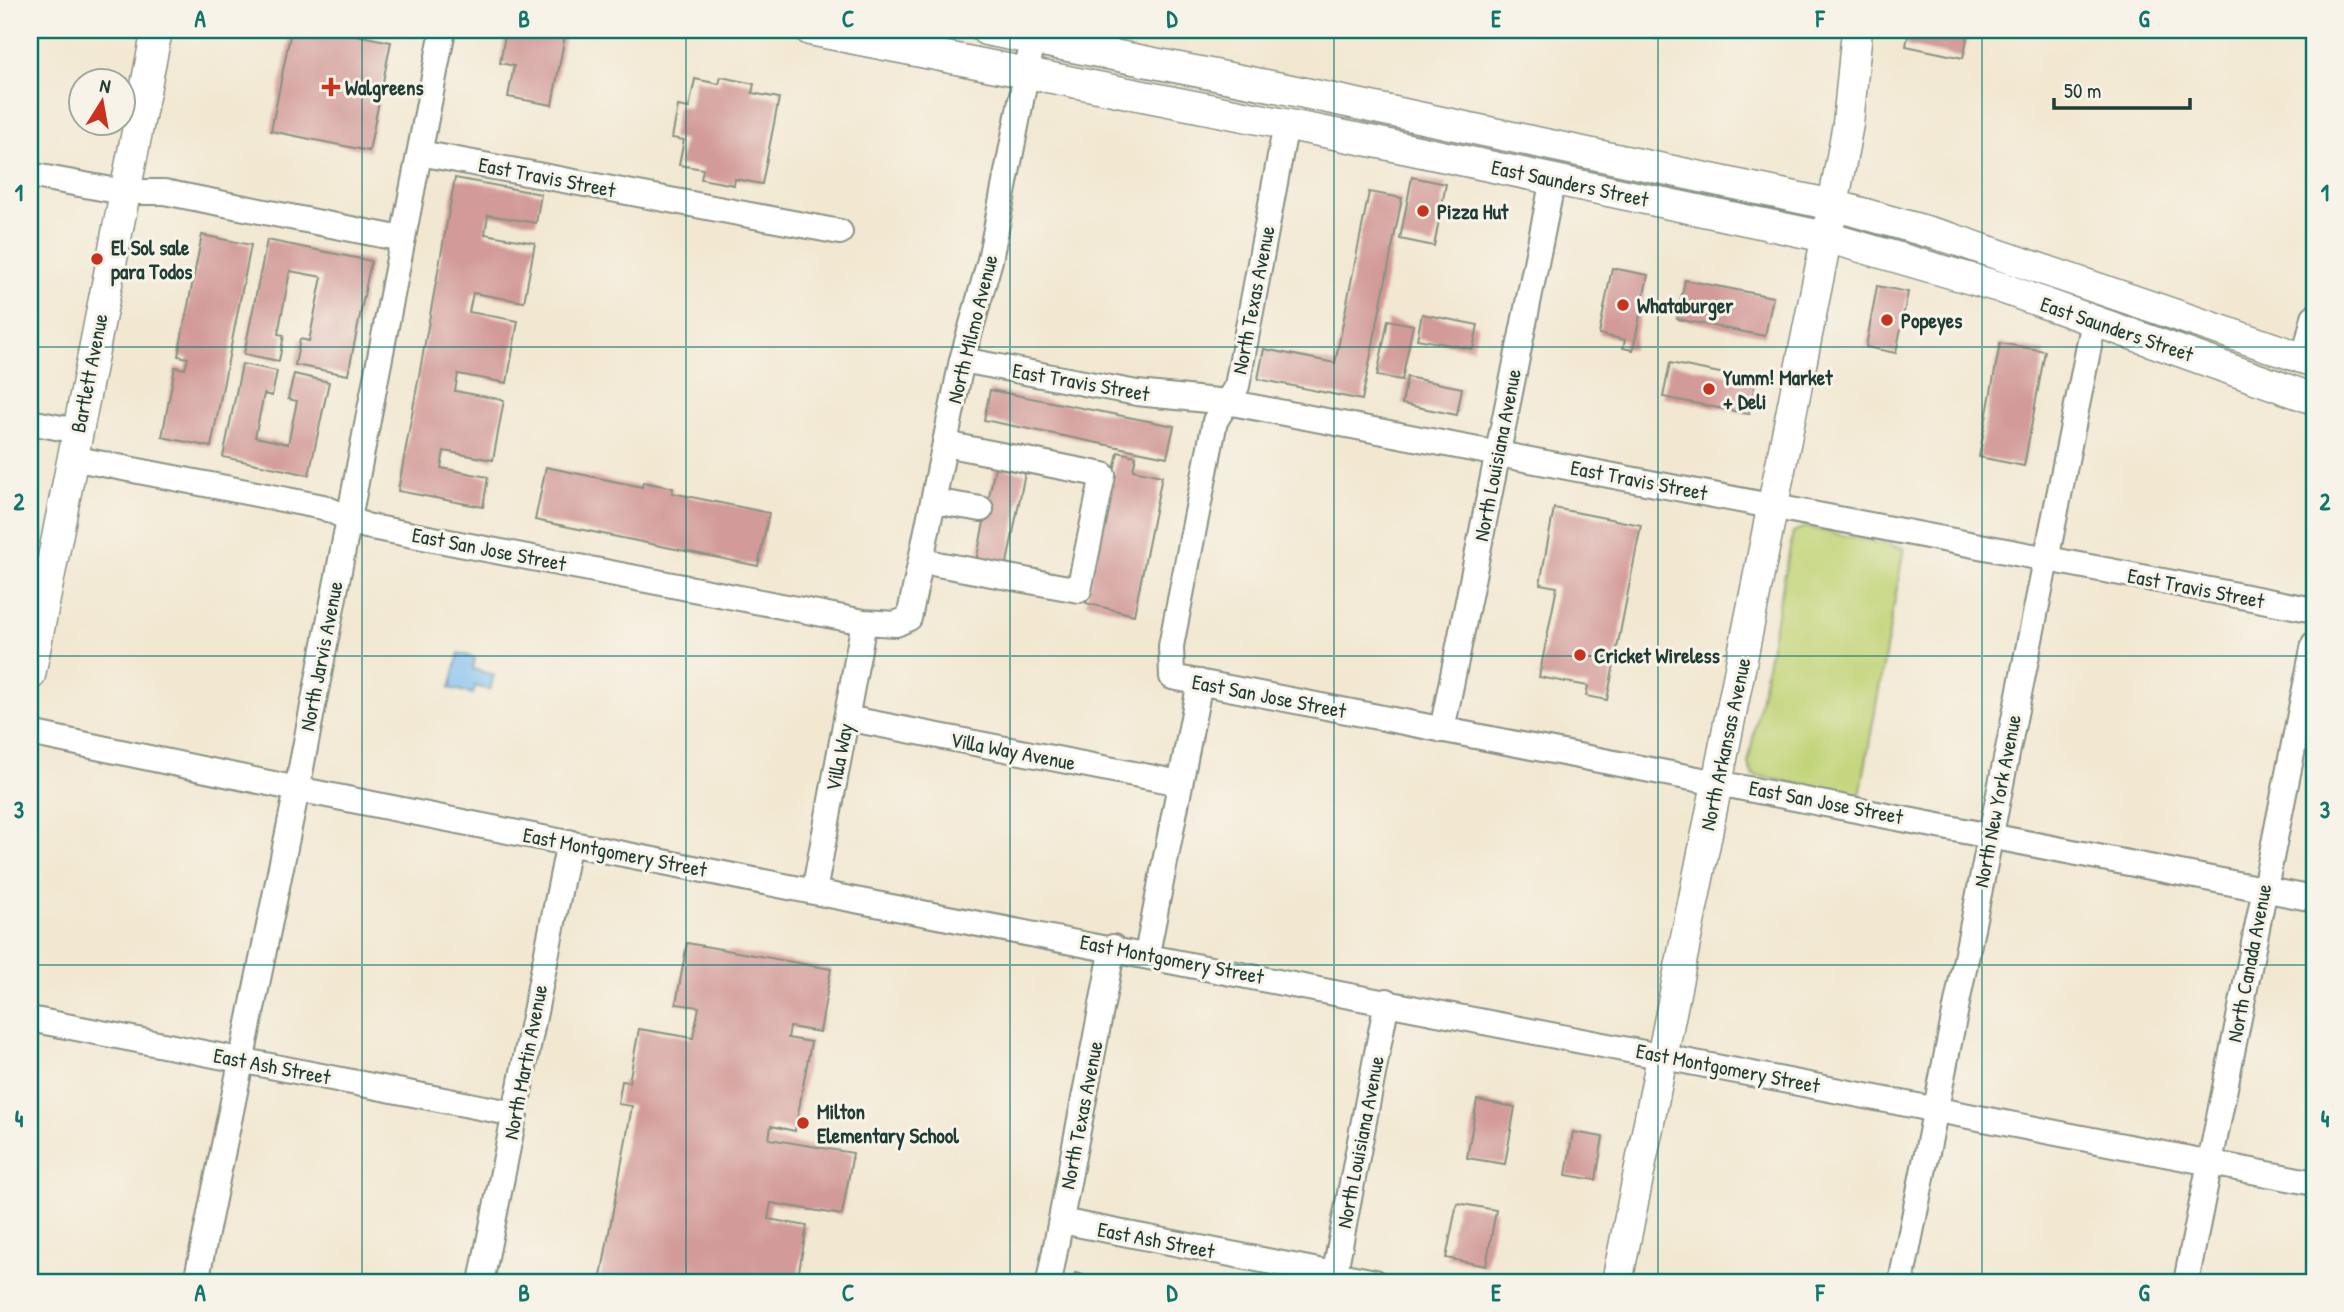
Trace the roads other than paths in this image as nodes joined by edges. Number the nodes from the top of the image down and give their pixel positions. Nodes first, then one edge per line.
1 (157, 30) edge
2 (443, 30) edge
3 (810, 30) edge
4 (986, 30) edge
5 (1857, 30) edge
6 (1033, 39) junction
7 (1027, 73) junction
8 (1229, 113) junction
9 (1286, 124) junction
10 (1478, 129) junction
11 (420, 153) junction
12 (30, 175) edge
13 (1553, 179) junction
14 (124, 192) junction
15 (1833, 205) junction
16 (840, 232) dead end
17 (1826, 237) junction
18 (402, 239) junction
19 (2314, 317) edge
20 (2094, 321) junction
21 (962, 360) junction
22 (2309, 360) edge
23 (2314, 398) edge
24 (1227, 402) junction
25 (30, 422) edge
26 (945, 444) junction
27 (75, 445) junction
28 (1497, 452) junction
29 (933, 501) junction
30 (1773, 506) junction
31 (981, 509) dead end
32 (347, 518) junction
33 (2046, 559) junction
34 (921, 561) junction
35 (2314, 610) edge
36 (909, 618) joint
37 (864, 622) junction
38 (2314, 644) edge
39 (30, 671) edge
40 (1172, 677) joint
41 (1200, 682) junction
42 (846, 718) junction
43 (1442, 730) junction
44 (30, 733) edge
45 (1717, 781) junction
46 (1180, 783) junction
47 (297, 789) junction
48 (1990, 834) junction
49 (569, 842) junction
50 (2264, 889) junction
51 (814, 892) junction
52 (2314, 899) edge
53 (1113, 947) junction
54 (1147, 954) junction
55 (1387, 1001) junction
56 (30, 1019) edge
57 (1661, 1055) junction
58 (240, 1060) junction
59 (1935, 1109) junction
60 (515, 1114) junction
61 (2209, 1163) junction
62 (2314, 1183) edge
63 (1061, 1221) junction
64 (1334, 1278) edge
65 (196, 1282) edge
66 (481, 1282) edge
67 (1049, 1282) edge
68 (1375, 1282) edge
69 (1617, 1282) edge
70 (1902, 1282) edge
71 (2186, 1282) edge

1 - 14 main road, Bartlett Avenue
2 - 11 street, North Jarvis Avenue
3 - 7 main road, East Saunders Street
4 - 6 main road, East Saunders Street
5 - 15 main road, North Arkansas Avenue
6 - 7 street, North Milmo Avenue
6 - 10 main road, East Saunders Street
7 - 8 main road, East Saunders Street
7 - 21 street, North Milmo Avenue
8 - 9 main road, East Saunders Street
8 - 10 main road
9 - 13 main road, East Saunders Street
9 - 24 street, North Texas Avenue
10 - 15 main road, East Saunders Street
11 - 16 street, East Travis Street
11 - 18 street, North Jarvis Avenue
12 - 14 street
13 - 17 main road, East Saunders Street
13 - 28 street, North Louisiana Avenue
14 - 18 street
14 - 27 main road, Bartlett Avenue
15 - 17 main road, North Arkansas Avenue
15 - 22 main road, East Saunders Street
17 - 20 main road, East Saunders Street
17 - 30 main road, North Arkansas Avenue
18 - 32 street, North Jarvis Avenue
19 - 22 street
20 - 23 main road, East Saunders Street
20 - 33 street, North New York Avenue
21 - 24 street, East Travis Street
21 - 26 street, North Milmo Avenue
24 - 28 street, East Travis Street
24 - 40 street, North Texas Avenue
25 - 27 street, East San Jose Street
26 - 29 street, North Milmo Avenue
26 - 34 street
27 - 32 street, East San Jose Street
27 - 39 main road, Bartlett Avenue
28 - 30 street, East Travis Street
28 - 43 street, North Louisiana Avenue
29 - 31 street
29 - 34 street, North Milmo Avenue
30 - 33 street, East Travis Street
30 - 45 main road, North Arkansas Avenue
32 - 37 street, East San Jose Street
32 - 47 street, North Jarvis Avenue
33 - 35 street, East Travis Street
33 - 48 street, North New York Avenue
34 - 36 street, North Milmo Avenue
36 - 37 street, East San Jose Street
37 - 42 street, Villa Way
38 - 50 street, North Canada Avenue
40 - 41 street, East San Jose Street
41 - 43 street, East San Jose Street
41 - 46 street
42 - 46 street, Villa Way Avenue
42 - 51 street, Villa Way
43 - 45 street, East San Jose Street
44 - 47 street, East Montgomery Street
45 - 48 street, East San Jose Street
45 - 57 main road, North Arkansas Avenue
46 - 54 street
47 - 49 street, East Montgomery Street
47 - 58 street, North Jarvis Avenue
48 - 50 street, East San Jose Street
48 - 59 street, North New York Avenue
49 - 51 street, East Montgomery Street
49 - 60 street, North Martin Avenue
50 - 52 street, East San Jose Street
50 - 61 street, North Canada Avenue
51 - 53 street, East Montgomery Street
53 - 54 street, East Montgomery Street
53 - 63 street, North Texas Avenue
54 - 55 street, East Montgomery Street
55 - 57 street, East Montgomery Street
55 - 64 street, North Louisiana Avenue
56 - 58 street, East Ash Street
57 - 59 street, East Montgomery Street
57 - 69 main road, North Arkansas Avenue
58 - 60 street, East Ash Street
58 - 65 street, North Jarvis Avenue
59 - 61 street, East Montgomery Street
59 - 70 street, North New York Avenue
60 - 66 street, North Martin Avenue
61 - 62 street, East Montgomery Street
61 - 71 street, North Canada Avenue
63 - 64 street, East Ash Street
63 - 67 street, North Texas Avenue
64 - 68 street, East Ash Street

